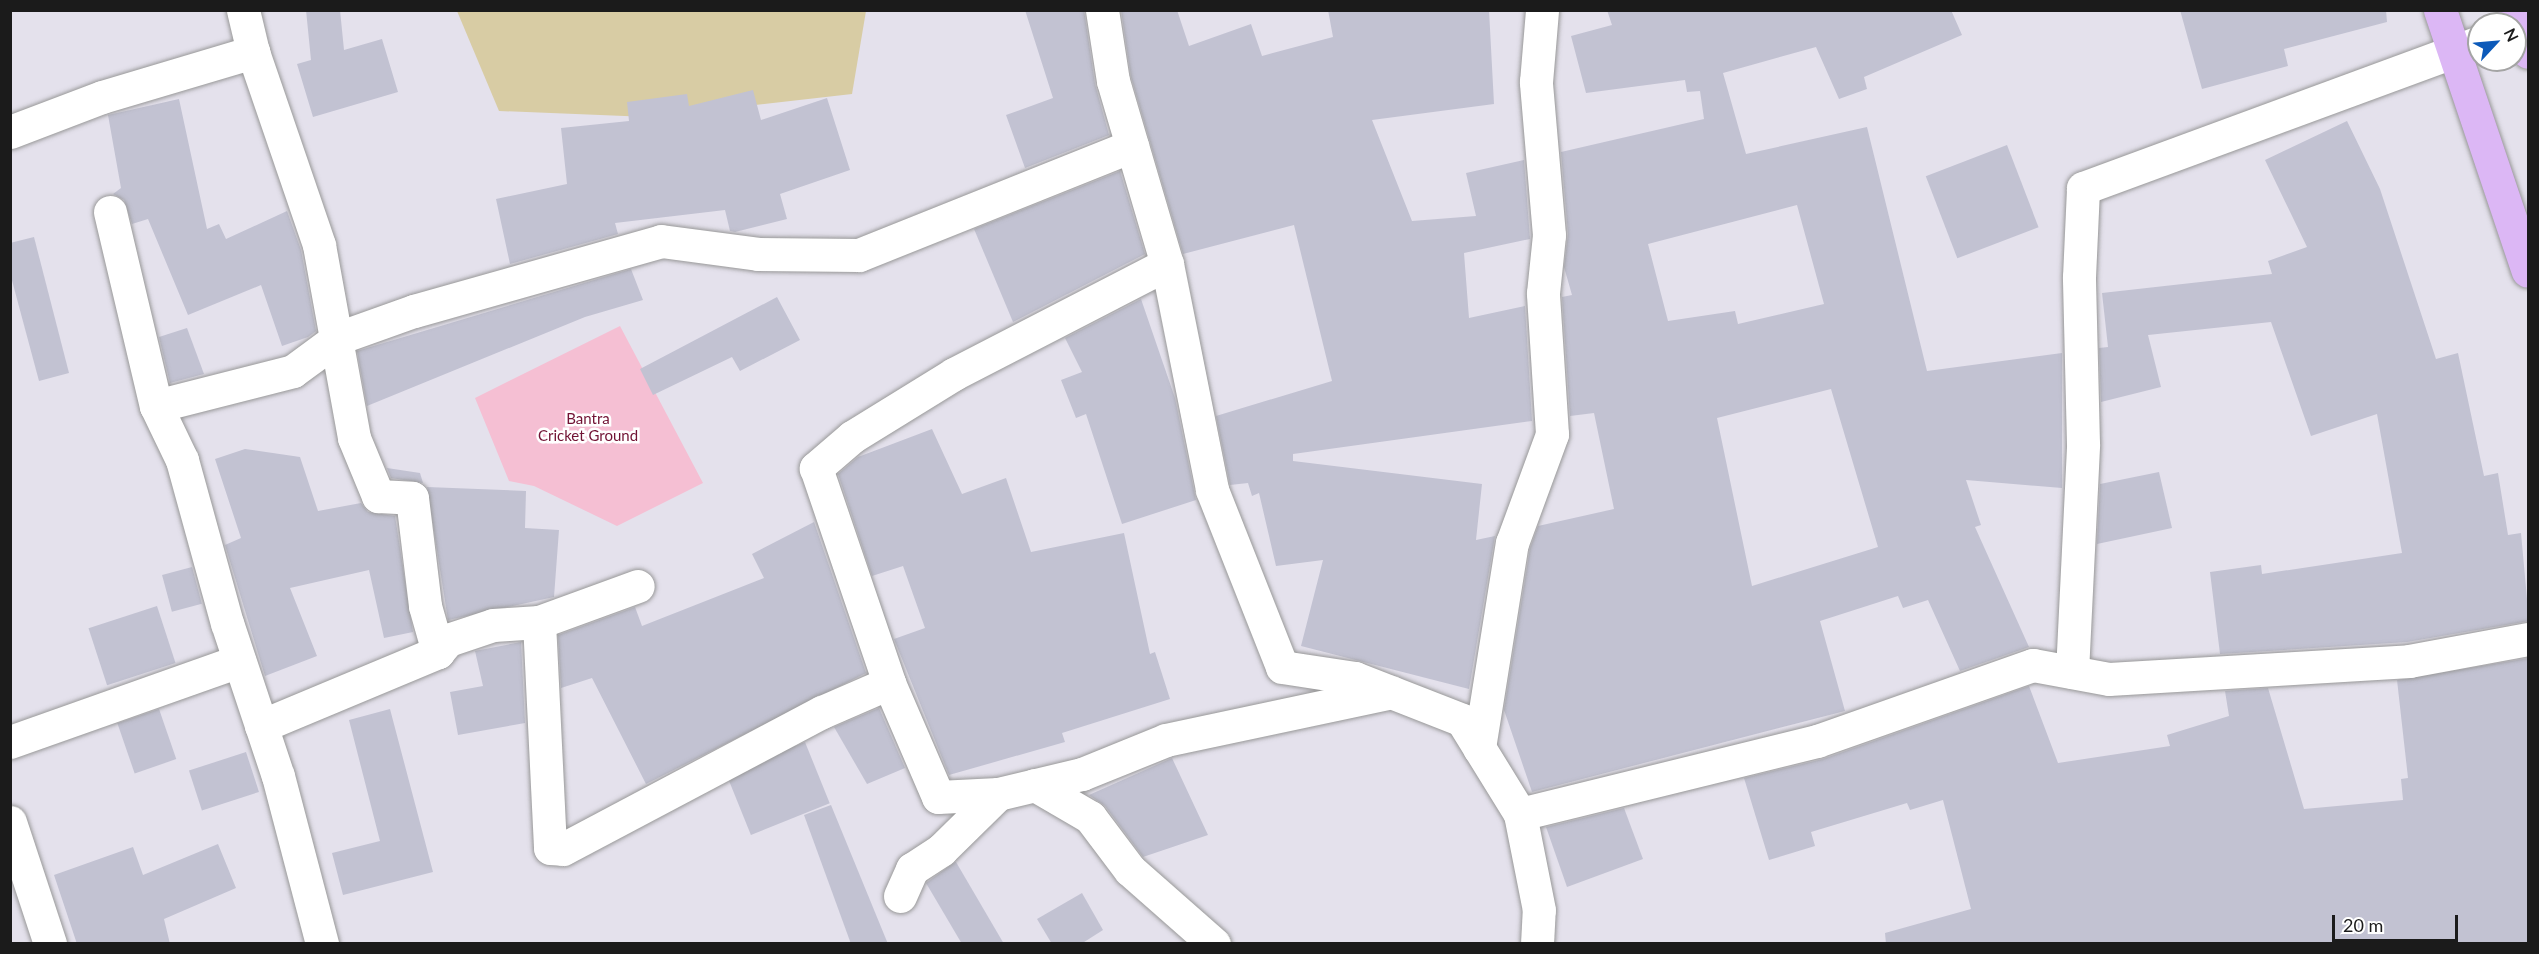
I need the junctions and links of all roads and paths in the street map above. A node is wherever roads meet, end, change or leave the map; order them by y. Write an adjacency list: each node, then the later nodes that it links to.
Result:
1 (243, 10): 6 (street)
2 (1102, 10): 8 (street)
3 (1542, 10): 24 (street)
4 (2440, 10): 5 (street)
5 (2466, 46): 11 (street); 19 (street)
6 (253, 52): 7 (street); 12 (street)
7 (10, 132)
8 (1132, 146): 10 (street); 12 (street)
9 (110, 212): 13 (street)
10 (1167, 264): 20 (street); 21 (street)
11 (2529, 271)
12 (338, 339): 13 (street); 17 (street)
13 (156, 406): 18 (street)
14 (638, 586): 15 (street)
15 (539, 622): 17 (street); 20 (street)
16 (2529, 639): 19 (street)
17 (438, 652): 22 (street)
18 (239, 661): 22 (street); 23 (street)
19 (2072, 672): 27 (street)
20 (889, 683): 26 (street)
21 (1391, 692): 24 (street); 25 (street)
22 (261, 726): 32 (street)
23 (10, 742)
24 (1479, 748): 27 (street)
25 (1035, 785): 26 (street); 33 (street)
26 (998, 794): 29 (street)
27 (1520, 814): 34 (street)
28 (10, 822): 30 (street)
29 (900, 896)
30 (22, 900): 31 (street)
31 (50, 944)
32 (322, 944)
33 (1214, 944)
34 (1538, 944)

